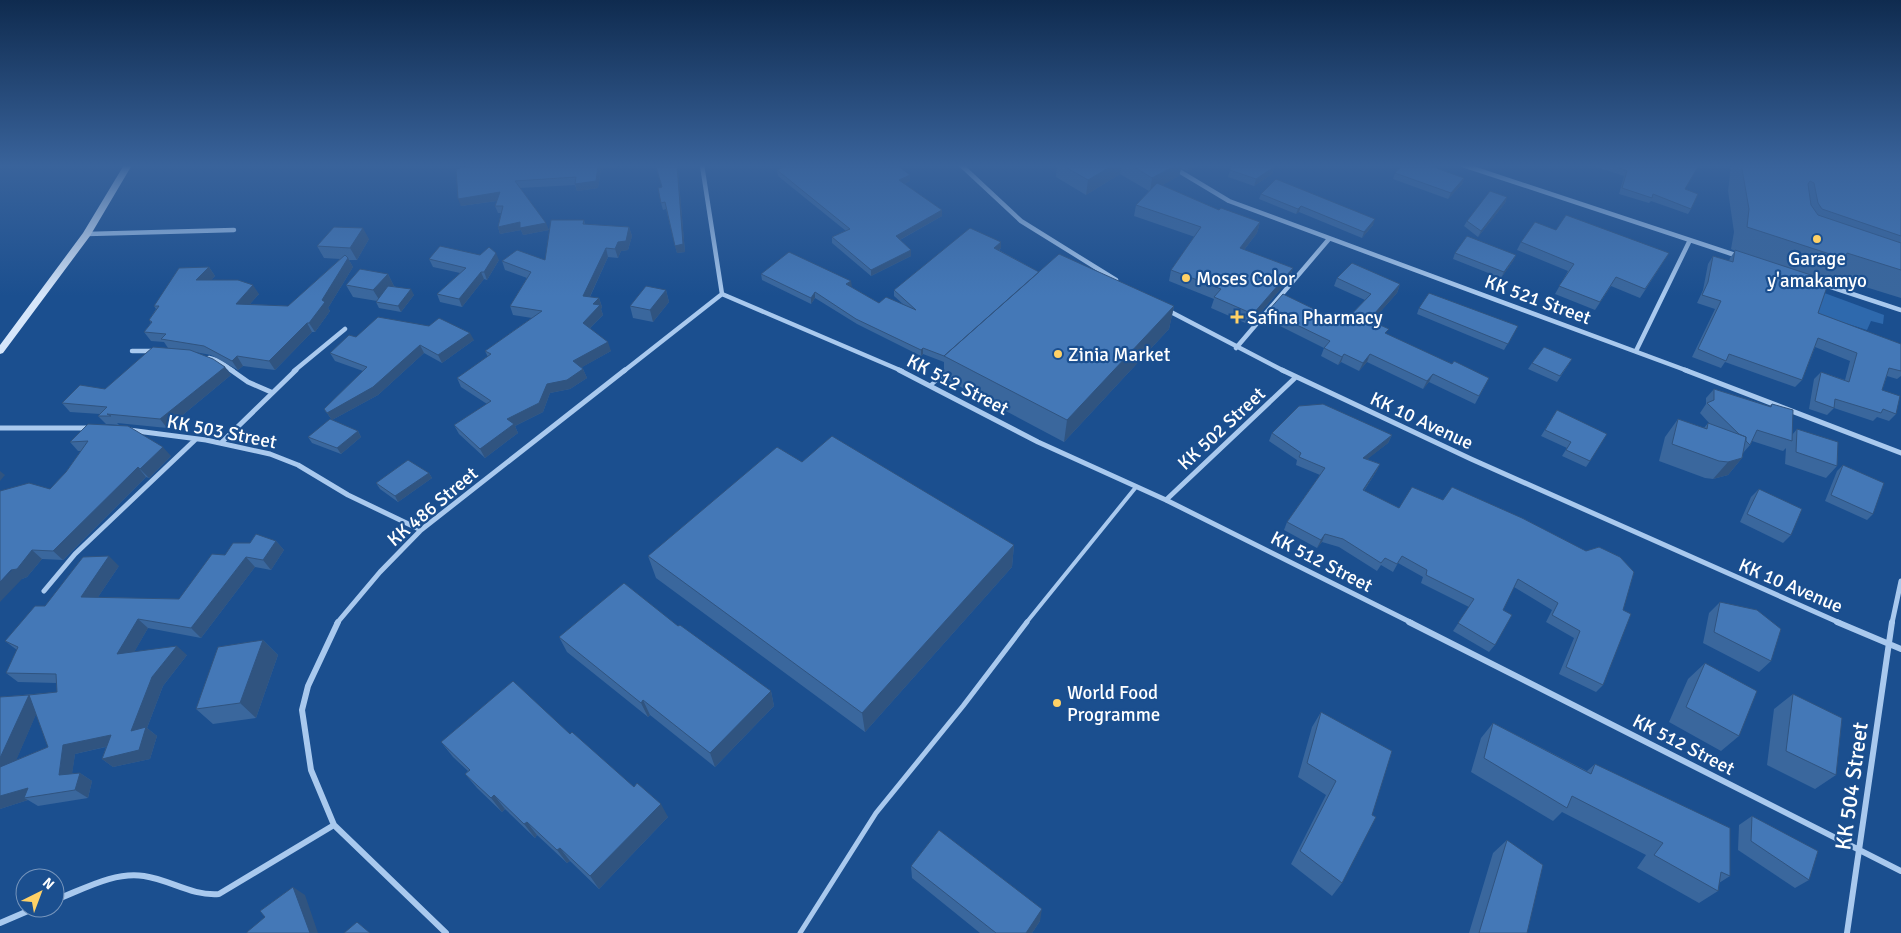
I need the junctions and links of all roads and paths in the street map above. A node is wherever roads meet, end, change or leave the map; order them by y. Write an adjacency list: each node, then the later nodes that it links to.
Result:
1 (102, 209): 7 (main road)
2 (709, 209): 15 (street)
3 (1008, 209): 11 (street)
4 (1249, 209): 8 (street, KK 521 Street)
5 (1595, 209): 9 (street)
6 (234, 230): 7 (street)
7 (87, 234): 20 (main road)
8 (1329, 239): 19 (street); 23 (street, KK 521 Street)
9 (1690, 240): 10 (street); 23 (street)
10 (1740, 256)
11 (1080, 258): 12 (lane); 14 (street)
12 (1072, 264)
13 (1816, 282): 17 (street)
14 (1124, 286)
15 (722, 294): 27 (street, KK 512 Street); 37 (street, KK 486 Street)
16 (1166, 309): 19 (street, KK 10 Avenue)
17 (1901, 310)
18 (345, 329): 28 (street)
19 (1236, 348): 26 (street, KK 10 Avenue)
20 (0, 351)
21 (132, 351): 22 (street)
22 (160, 351)
23 (1636, 351): 34 (street, KK 521 Street)
24 (204, 357): 28 (street)
25 (953, 366): 27 (lane)
26 (1296, 378): 36 (street, KK 502 Street); 40 (street, KK 10 Avenue)
27 (931, 385): 35 (street, KK 512 Street)
28 (271, 392): 33 (street)
29 (0, 428): 30 (street)
30 (92, 428)
31 (120, 429): 32 (street, KK 503 Street)
32 (196, 438): 33 (street, KK 503 Street); 39 (street)
33 (221, 443): 37 (street, KK 503 Street)
34 (1901, 453)
35 (1136, 487): 36 (street, KK 512 Street); 49 (lane)
36 (1166, 500): 43 (street, KK 512 Street)
37 (421, 530): 42 (street, KK 486 Street)
38 (1901, 581): 40 (street, KK 504 Street)
39 (44, 590)
40 (1888, 643): 41 (street, KK 10 Avenue); 43 (street, KK 504 Street)
41 (1901, 649)
42 (334, 825): 45 (street); 48 (street, KK 486 Street)
43 (1859, 850): 44 (street, KK 512 Street); 50 (street, KK 504 Street)
44 (1901, 871)
45 (65, 896)
46 (15, 917): 47 (street)
47 (0, 923)
48 (446, 933)
49 (800, 933)
50 (1847, 933)

